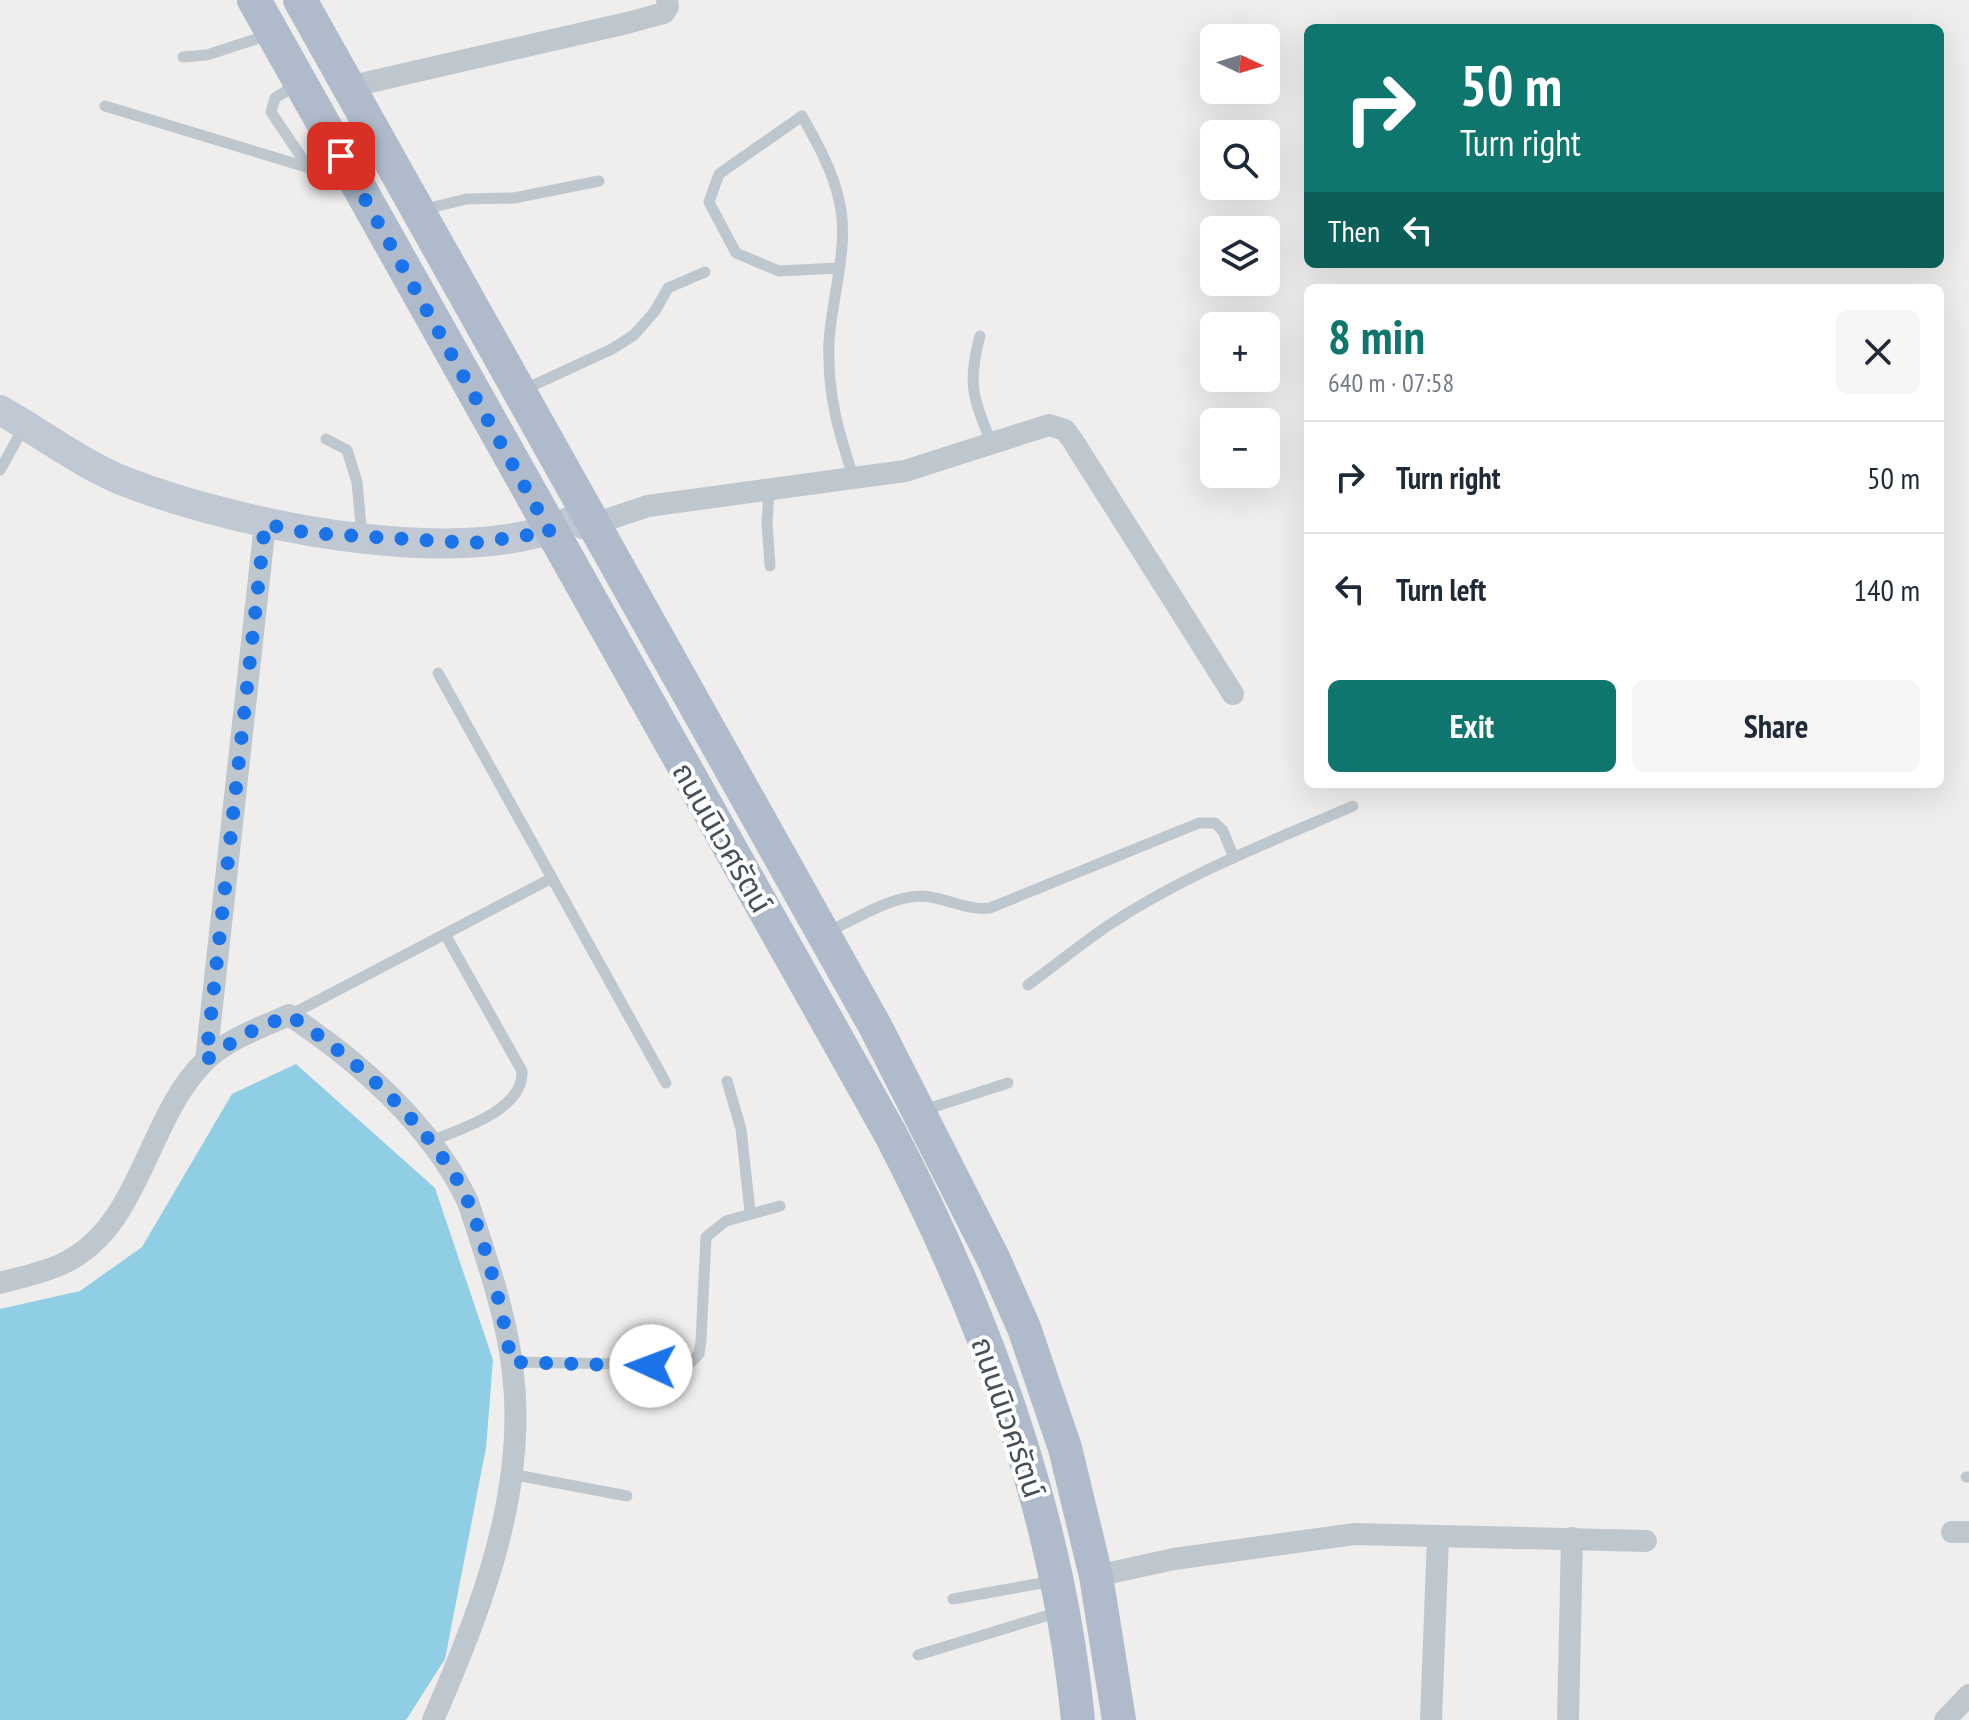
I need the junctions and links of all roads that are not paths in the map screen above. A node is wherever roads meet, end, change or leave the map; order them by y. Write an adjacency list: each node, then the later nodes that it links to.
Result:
1 (254, 0): 4 (main road, ถนนนิเวศรัตน์)
2 (300, 0): 7 (main road, ถนนนิเวศรัตน์)
3 (667, 0): 7 (street)
4 (273, 34): 5 (lane); 6 (main road, ถนนนิเวศรัตน์)
5 (183, 57)
6 (300, 83): 9 (lane); 10 (main road, ถนนนิเวศรัตน์)
7 (348, 87): 12 (main road, ถนนนิเวศรัตน์)
8 (105, 106): 9 (lane)
9 (310, 170): 10 (lane)
10 (354, 181): 25 (main road, ถนนนิเวศรัตน์)
11 (599, 181): 12 (lane)
12 (418, 211): 16 (main road, ถนนนิเวศรัตน์)
13 (838, 268): 13 (lane); 21 (lane)
14 (705, 272): 16 (lane)
15 (980, 336): 19 (lane)
16 (518, 392): 23 (main road, ถนนนิเวศรัตน์)
17 (13, 417): 20 (lane); 24 (street)
18 (326, 439): 26 (lane)
19 (991, 442): 21 (street); 29 (street)
20 (0, 470)
21 (854, 480): 22 (street)
22 (769, 491): 23 (street); 27 (lane)
23 (589, 518): 25 (street); 33 (main road, ถนนนิเวศรัตน์)
24 (265, 524): 26 (street); 37 (street)
25 (553, 537): 26 (street); 53 (main road, ถนนนิเวศรัตน์)
26 (362, 538)
27 (770, 566)
28 (438, 673): 32 (lane)
29 (1233, 694)
30 (1353, 806): 31 (lane)
31 (1234, 858): 33 (lane); 35 (lane)
32 (552, 878): 34 (lane); 39 (lane)
33 (824, 934): 41 (main road, ถนนนิเวศรัตน์)
34 (446, 936): 36 (lane); 42 (lane)
35 (1028, 985)
36 (289, 1015): 37 (street); 42 (street)
37 (206, 1060): 45 (street)
38 (727, 1081): 44 (lane)
39 (666, 1083)
40 (1008, 1083): 41 (lane)
41 (919, 1112): 52 (main road, ถนนนิเวศรัตน์)
42 (428, 1143): 46 (street)
43 (780, 1206): 44 (lane)
44 (750, 1212): 46 (lane)
45 (0, 1283)
46 (511, 1362): 47 (street)
47 (510, 1474): 48 (lane); 57 (street)
48 (627, 1496)
49 (1438, 1537): 50 (street); 52 (street); 60 (street)
50 (1572, 1538): 51 (street); 61 (street)
51 (1646, 1541)
52 (1096, 1576): 59 (main road, ถนนนิเวศรัตน์)
53 (1061, 1596): 54 (lane); 55 (lane); 58 (main road, ถนนนิเวศรัตน์)
54 (953, 1599)
55 (918, 1655)
56 (1969, 1695): 62 (street)
57 (433, 1720)
58 (1078, 1720)
59 (1119, 1720)
60 (1431, 1720)
61 (1568, 1720)
62 (1945, 1720)

